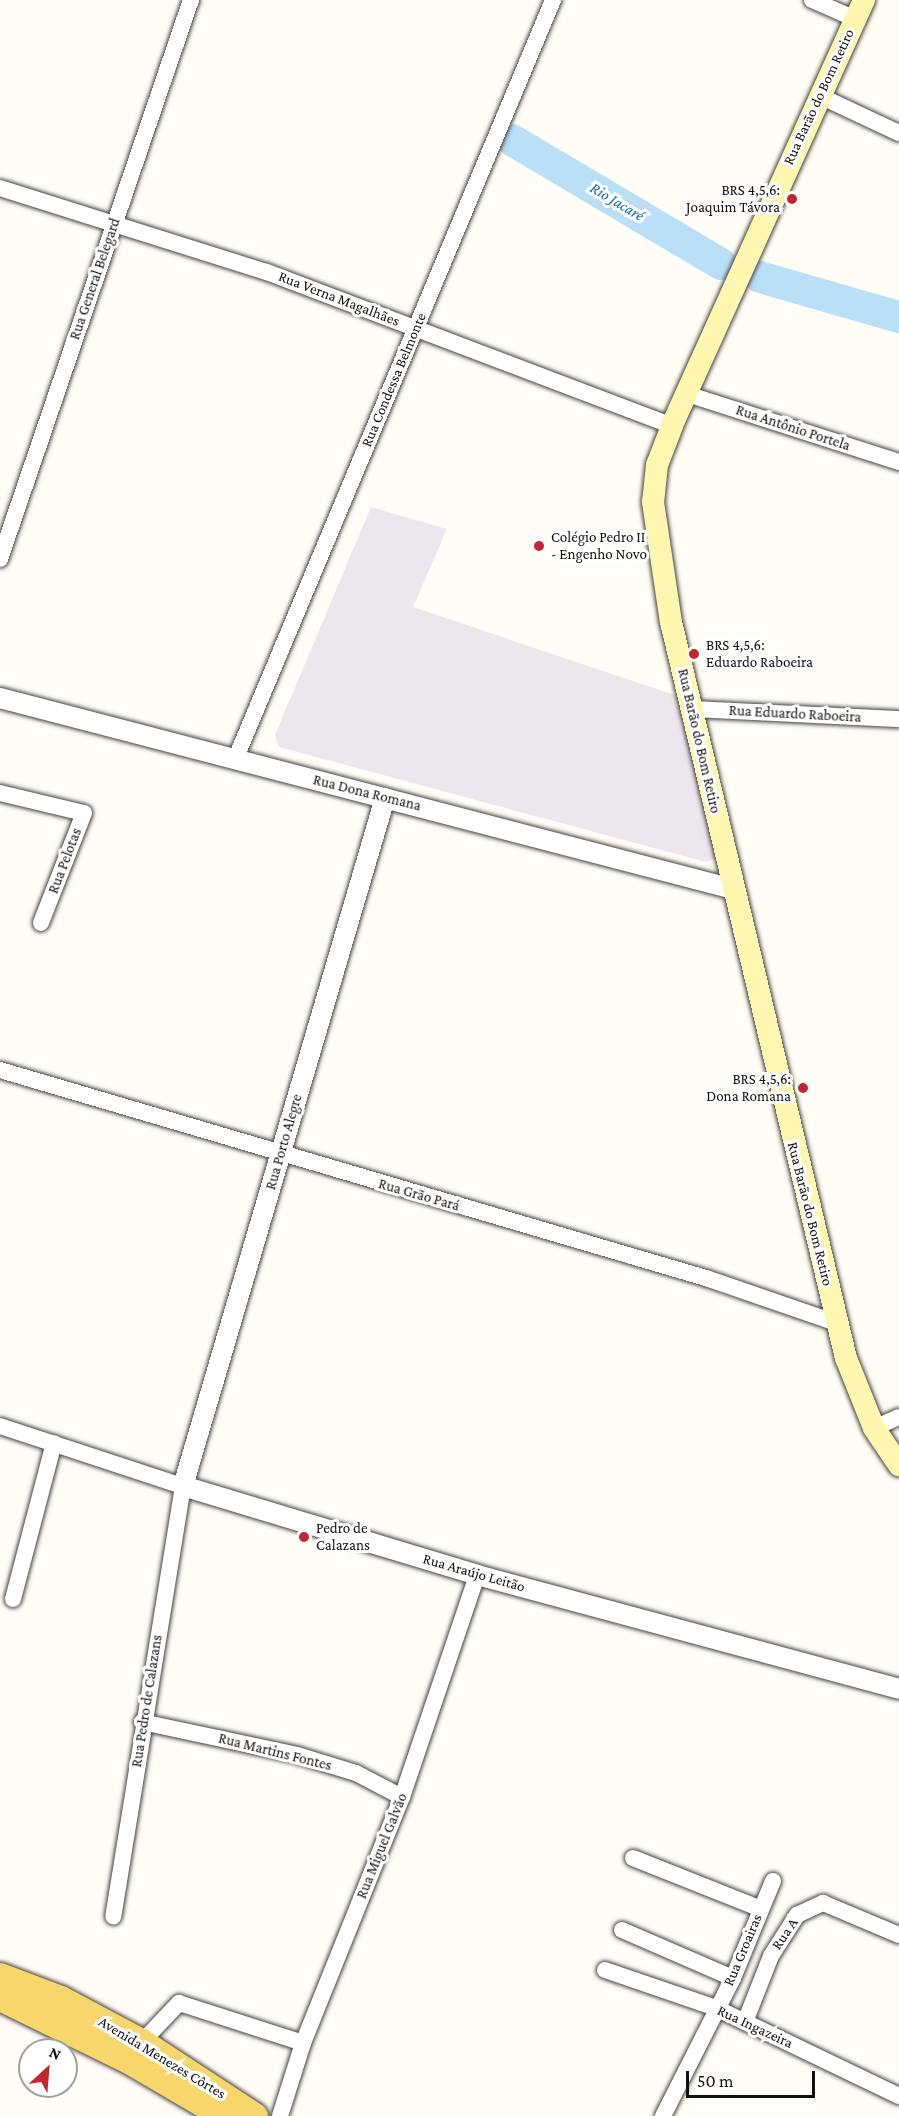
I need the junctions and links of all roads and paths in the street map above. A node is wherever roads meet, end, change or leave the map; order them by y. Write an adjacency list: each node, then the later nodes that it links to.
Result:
1 (191, 0): 8 (street, Rua General Belegard)
2 (554, 0): 9 (street, Rua Condessa Belmonte)
3 (812, 0): 4 (street)
4 (860, 9): 5 (main road, Rua Barão do Bom Retiro)
5 (820, 96): 6 (street); 10 (main road, Rua Barão do Bom Retiro)
6 (899, 133)
7 (0, 188): 8 (street, Rua Verna Magalhães)
8 (115, 220): 9 (street, Rua Verna Magalhães); 13 (street, Rua General Belegard)
9 (415, 329): 11 (street, Rua Verna Magalhães); 17 (street, Rua Condessa Belmonte)
10 (687, 394): 11 (main road, Rua Barão do Bom Retiro); 12 (street, Rua Antônio Portela)
11 (672, 426): 15 (main road, Rua Barão do Bom Retiro)
12 (899, 462)
13 (0, 558)
14 (0, 698): 17 (street, Rua Dona Romana)
15 (691, 709): 16 (street, Rua Eduardo Raboeira); 20 (main road, Rua Barão do Bom Retiro)
16 (899, 719)
17 (235, 760): 19 (street, Rua Dona Romana)
18 (0, 793): 21 (street, Rua Pelotas)
19 (385, 798): 20 (street, Rua Dona Romana); 23 (street, Rua Porto Alegre)
20 (733, 889): 24 (main road, Rua Barão do Bom Retiro)
21 (41, 923)
22 (0, 1070): 23 (street, Rua Grão Pará)
23 (280, 1155): 24 (street, Rua Grão Pará); 30 (street, Rua Porto Alegre)
24 (837, 1323): 27 (main road, Rua Barão do Bom Retiro)
25 (899, 1417): 27 (street)
26 (0, 1426): 28 (street, Rua Araújo Leitão)
27 (874, 1428): 29 (main road, Rua Barão do Bom Retiro)
28 (54, 1443): 30 (street, Rua Araújo Leitão); 32 (street)
29 (899, 1465)
30 (183, 1486): 31 (street, Rua Araújo Leitão); 34 (street, Rua Pedro de Calazans)
31 (477, 1575): 33 (street, Rua Araújo Leitão); 35 (street, Rua Miguel Galvão)
32 (13, 1599)
33 (899, 1689)
34 (142, 1722): 35 (street, Rua Martins Fontes); 39 (street, Rua Pedro de Calazans)
35 (402, 1797): 49 (street, Rua Miguel Galvão)
36 (633, 1858): 38 (street)
37 (773, 1881): 38 (street, Rua Groairas)
38 (761, 1909): 44 (street, Rua Groairas)
39 (113, 1916)
40 (622, 1930): 44 (street)
41 (899, 1935): 47 (street, Rua A)
42 (605, 1970): 46 (street, Rua Ingazeira)
43 (0, 1976): 48 (main road, Avenida Menezes Côrtes)
44 (733, 1978): 46 (street, Rua Groairas)
45 (0, 1998): 51 (main road, Avenida Menezes Côrtes)
46 (716, 2008): 47 (street, Rua Ingazeira); 54 (street, Rua Groairas)
47 (745, 2022): 50 (street, Rua Ingazeira)
48 (142, 2042): 49 (street); 52 (main road, Avenida Menezes Côrtes)
49 (303, 2043): 53 (street, Rua Miguel Galvão)
50 (899, 2096)
51 (223, 2116)
52 (255, 2116)
53 (280, 2116)
54 (663, 2116)

